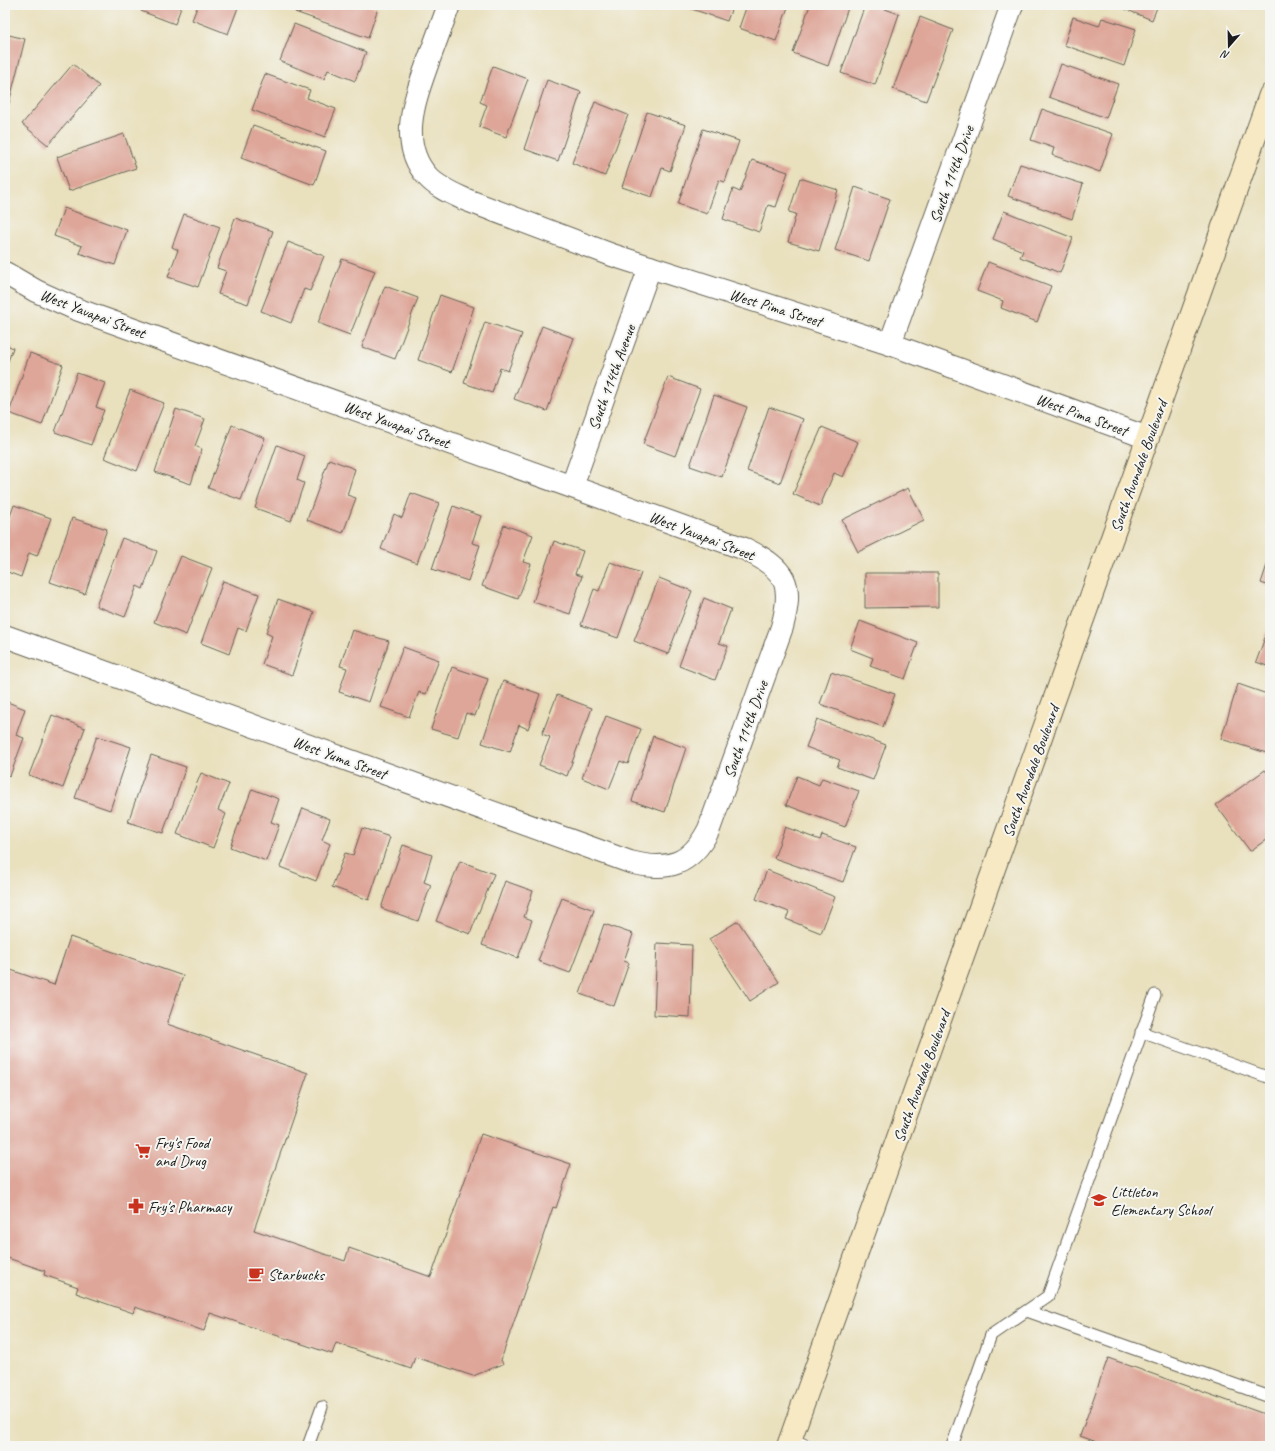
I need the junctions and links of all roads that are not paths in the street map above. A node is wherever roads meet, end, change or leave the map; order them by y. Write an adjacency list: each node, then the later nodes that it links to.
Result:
1 (449, 5): 5 (street, West Pima Street)
2 (1012, 5): 7 (street, South 114th Drive)
3 (1270, 95): 4 (main road, South Avondale Boulevard)
4 (1266, 128): 8 (main road, South Avondale Boulevard)
5 (650, 267): 7 (street, West Pima Street); 9 (street, South 114th Avenue)
6 (5, 273): 9 (street, West Yavapai Street)
7 (890, 344): 8 (street, West Pima Street)
8 (1148, 438): 19 (main road, South Avondale Boulevard)
9 (572, 486): 10 (street, West Yavapai Street)
10 (785, 580): 12 (street, South 114th Drive)
11 (5, 636): 12 (street, West Yuma Street)
12 (676, 864)
13 (1155, 995): 14 (lane)
14 (1141, 1032): 15 (lane); 16 (lane)
15 (1270, 1078)
16 (1026, 1311): 17 (lane); 21 (lane)
17 (1270, 1398)
18 (322, 1407): 20 (lane)
19 (795, 1444)
20 (308, 1446)
21 (952, 1446)

